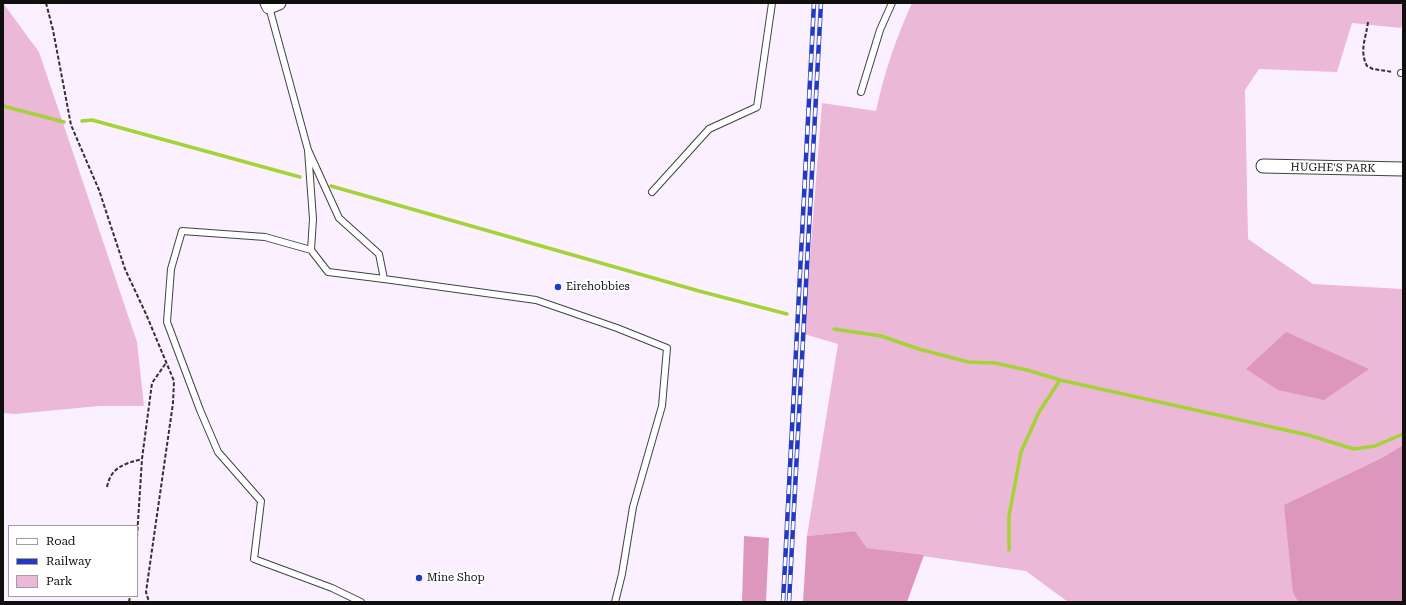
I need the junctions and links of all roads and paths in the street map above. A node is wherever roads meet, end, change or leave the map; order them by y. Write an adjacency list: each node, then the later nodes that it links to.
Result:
1 (46, 3): 14 (path)
2 (772, 3): 11 (lane)
3 (892, 3): 7 (lane)
4 (272, 4): 8 (lane)
5 (1368, 22): 6 (path)
6 (1402, 73)
7 (862, 92)
8 (308, 150): 12 (lane); 13 (lane)
9 (1263, 166): 10 (street, HUGHE'S PARK)
10 (1403, 169)
11 (652, 192)
12 (312, 250): 13 (lane); 19 (lane)
13 (384, 279): 20 (lane)
14 (166, 363): 15 (path); 18 (path)
15 (142, 460): 16 (path); 17 (path)
16 (107, 487)
17 (138, 525)
18 (149, 602)
19 (361, 602)
20 (615, 602)

